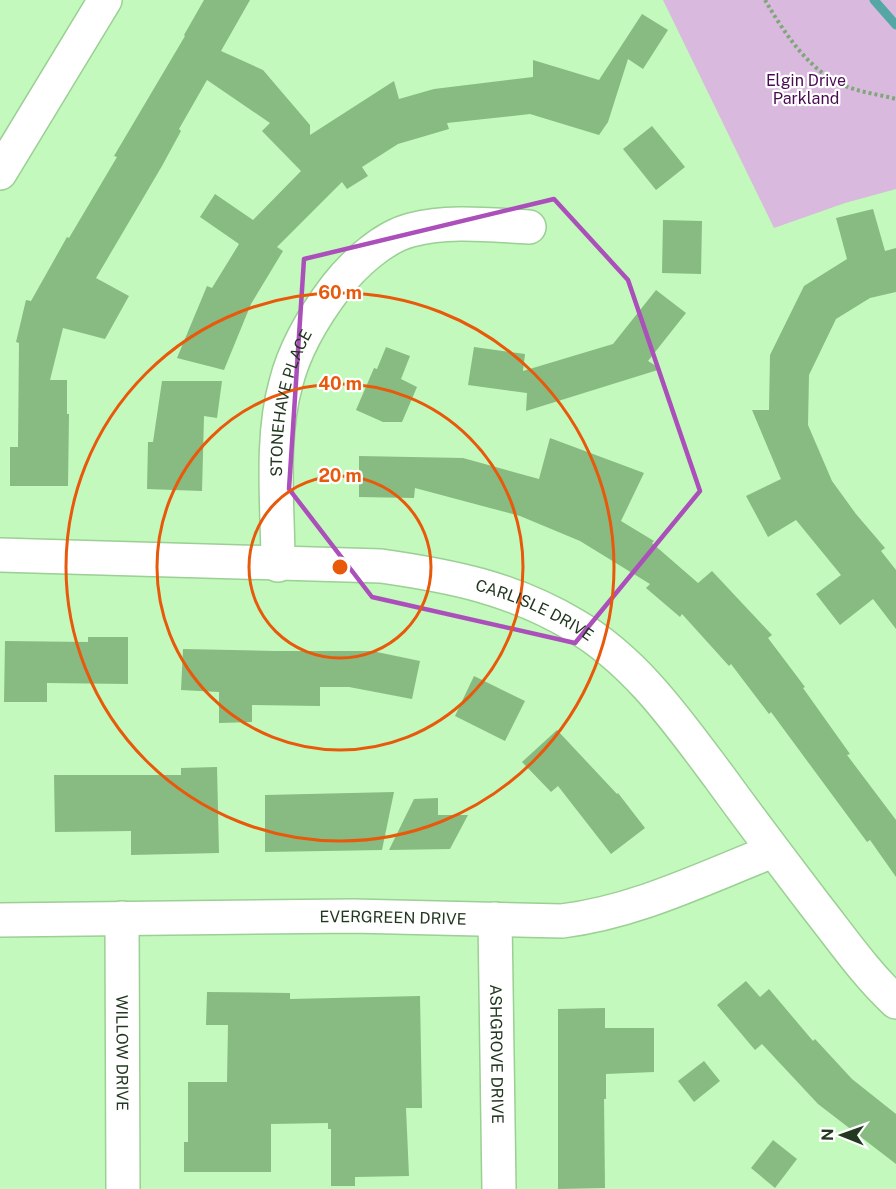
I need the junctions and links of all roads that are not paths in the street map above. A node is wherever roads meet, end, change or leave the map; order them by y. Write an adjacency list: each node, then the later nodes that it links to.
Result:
1 (105, 0): 2 (street)
2 (0, 173)
3 (528, 227): 5 (street, STONEHAVE PLACE)
4 (0, 555): 5 (street, CARLISLE DRIVE)
5 (278, 565): 6 (street, CARLISLE DRIVE)
6 (773, 851): 8 (street, EVERGREEN DRIVE); 10 (street, CARLISLE DRIVE)
7 (122, 918): 8 (street, EVERGREEN DRIVE); 9 (street, EVERGREEN DRIVE); 11 (street, WILLOW DRIVE)
8 (495, 919): 12 (street, ASHGROVE DRIVE)
9 (0, 920)
10 (896, 1002)
11 (123, 1189)
12 (499, 1189)

